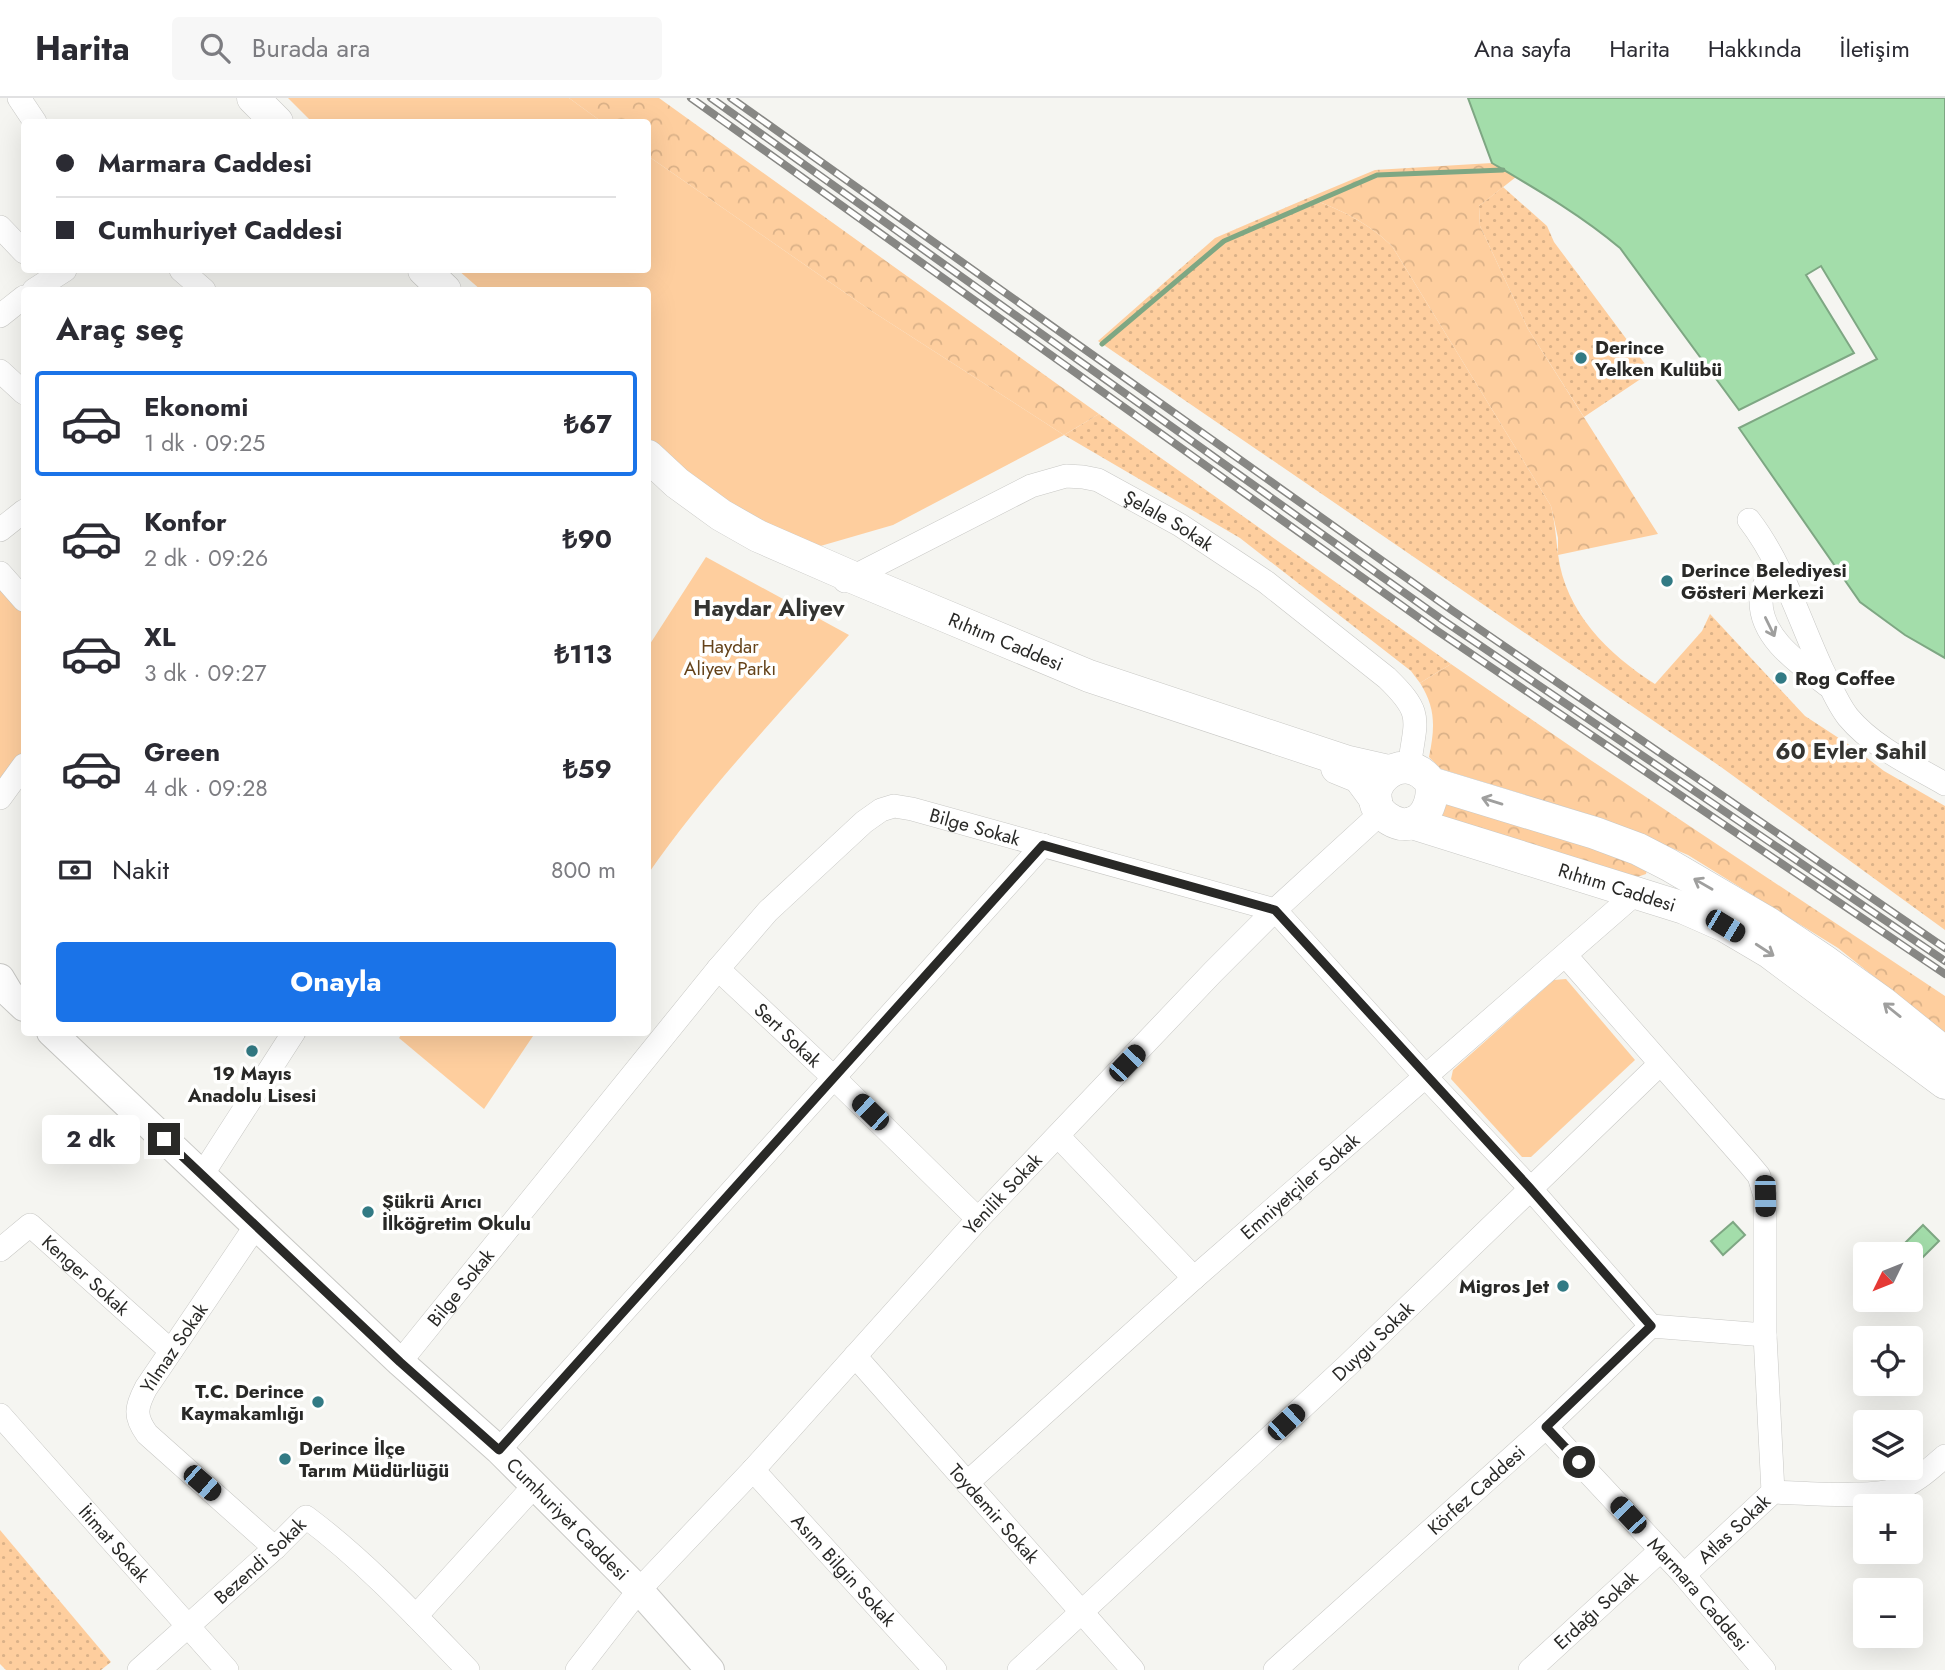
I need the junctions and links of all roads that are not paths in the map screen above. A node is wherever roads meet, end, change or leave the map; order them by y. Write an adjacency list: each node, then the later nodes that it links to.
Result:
1 (19, 98): 4 (street)
2 (253, 98): 5 (main road)
3 (275, 98): 6 (main road)
4 (33, 119)
5 (274, 119)
6 (296, 119)
7 (0, 227): 8 (street)
8 (21, 249)
9 (184, 273): 12 (street)
10 (427, 273): 13 (main road)
11 (446, 273): 14 (main road)
12 (201, 287)
13 (442, 287)
14 (460, 287)
15 (21, 299): 16 (street)
16 (0, 316)
17 (0, 371): 18 (street)
18 (21, 390)
19 (651, 459): 26 (main road, Rıhtım Caddesi)
20 (651, 477): 26 (main road, Rıhtım Caddesi)
21 (21, 513): 23 (street)
22 (1749, 520): 24 (street)
23 (0, 530)
24 (1776, 565): 28 (street); 28 (street, one-way to 28)
25 (0, 573): 27 (street)
26 (844, 581): 31 (main road, Rıhtım Caddesi); 31 (street, Şelale Sokak); 34 (main road, Rıhtım Caddesi)
27 (21, 597)
28 (1832, 690): 30 (street); 32 (street)
29 (21, 769): 33 (street)
30 (1945, 769)
31 (1410, 774): 34 (main road); 35 (main road); 37 (main road, Rıhtım Caddesi, one-way to 31)
32 (1945, 784)
33 (0, 798)
34 (1378, 807): 35 (main road, Rıhtım Caddesi); 39 (street, Yenilik Sokak)
35 (1412, 823): 38 (main road, Rıhtım Caddesi)
36 (1043, 845): 39 (street, Bilge Sokak); 41 (street, Bilge Sokak); 47 (street)
37 (1656, 858): 38 (street); 44 (main road, Rıhtım Caddesi, one-way to 37)
38 (1636, 893): 40 (street, Emniyetçiler Sokak); 48 (main road, Rıhtım Caddesi, one-way to 48)
39 (1275, 910): 46 (street); 49 (street, Yenilik Sokak)
40 (1566, 956): 45 (street); 46 (street, Emniyetçiler Sokak)
41 (718, 969): 47 (street, Sert Sokak); 60 (street, Bilge Sokak)
42 (55, 1036): 50 (street, Cumhuriyet Caddesi)
43 (291, 1036): 50 (street)
44 (1945, 1053)
45 (1660, 1064): 51 (street, Duygu Sokak); 57 (street)
46 (1425, 1076): 51 (street); 55 (street, Emniyetçiler Sokak)
47 (833, 1077): 52 (street, Sert Sokak); 63 (street)
48 (1945, 1083)
49 (1058, 1136): 52 (street, Yenilik Sokak); 55 (street)
50 (202, 1175): 53 (street, Cumhuriyet Caddesi)
51 (1529, 1187): 56 (street); 73 (street, Duygu Sokak)
52 (978, 1219): 59 (street, Yenilik Sokak)
53 (256, 1227): 58 (street, Yılmaz Sokak); 60 (street, Cumhuriyet Caddesi)
54 (0, 1250): 58 (street, Kenger Sokak)
55 (1194, 1278): 66 (street, Emniyetçiler Sokak)
56 (1651, 1326): 57 (street); 62 (street, Körfez Caddesi)
57 (1765, 1335): 68 (street)
58 (171, 1351): 69 (street, Yılmaz Sokak)
59 (855, 1356): 65 (street, Yenilik Sokak); 66 (street, Toydemir Sokak)
60 (400, 1362): 63 (street, Cumhuriyet Caddesi)
61 (0, 1415): 75 (street, İtimat Sokak)
62 (1546, 1427): 70 (street, Marmara Caddesi); 84 (street, Körfez Caddesi)
63 (499, 1450): 67 (street, Cumhuriyet Caddesi)
64 (1945, 1456): 68 (street, Atlas Sokak)
65 (753, 1470): 72 (street, Yenilik Sokak); 81 (street, Asım Bilgin Sokak)
66 (967, 1483): 73 (street, Toydemir Sokak)
67 (535, 1485): 72 (street, Cumhuriyet Caddesi); 74 (street)
68 (1773, 1492): 71 (street, Atlas Sokak)
69 (275, 1548): 74 (street, Bezendi Sokak); 75 (street, Bezendi Sokak)
70 (1661, 1550): 71 (street, Marmara Caddesi); 85 (street, Erdağı Sokak)
71 (1684, 1575): 86 (street, Marmara Caddesi)
72 (639, 1590): 79 (street, Yenilik Sokak); 80 (street, Cumhuriyet Caddesi)
73 (1082, 1612): 82 (street, Duygu Sokak); 83 (street, Toydemir Sokak)
74 (416, 1616): 78 (street, Bezendi Sokak)
75 (188, 1627): 76 (street, Bezendi Sokak); 77 (street, İtimat Sokak)
76 (139, 1670)
77 (227, 1670)
78 (468, 1670)
79 (577, 1670)
80 (710, 1670)
81 (935, 1670)
82 (1019, 1670)
83 (1133, 1670)
84 (1275, 1670)
85 (1530, 1670)
86 (1765, 1670)

